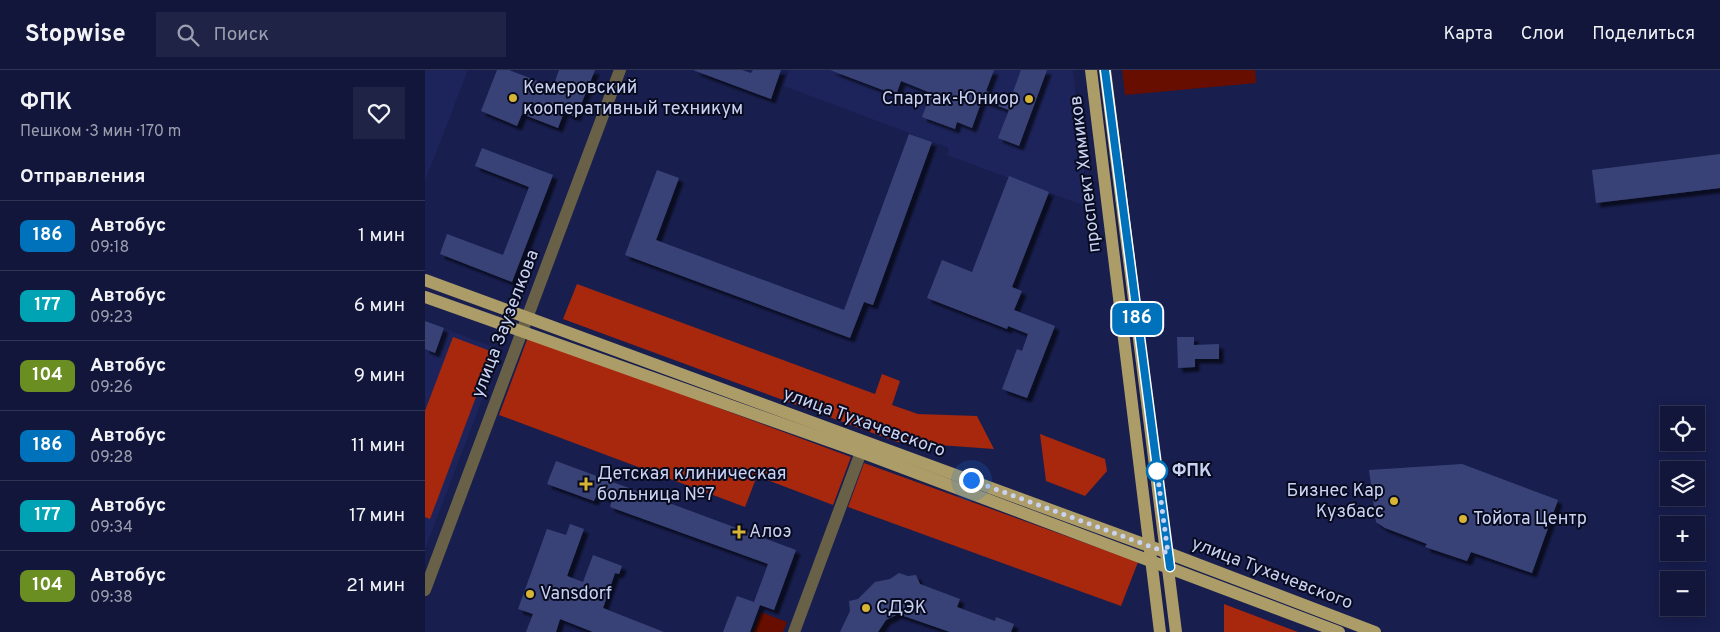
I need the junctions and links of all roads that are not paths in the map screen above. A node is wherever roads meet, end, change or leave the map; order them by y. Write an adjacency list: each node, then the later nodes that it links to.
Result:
1 (620, 70): 6 (street, улица Заузелкова)
2 (1091, 70): 9 (main road, проспект Химиков)
3 (1105, 70): 10 (main road, проспект Химиков)
4 (425, 280): 6 (main road, улица Тухачевского)
5 (425, 297): 7 (main road, улица Тухачевского)
6 (527, 318): 7 (street, улица Заузелкова); 9 (main road, улица Тухачевского)
7 (522, 331): 8 (main road, улица Тухачевского); 13 (street, улица Заузелкова)
8 (861, 452): 11 (main road, улица Тухачевского); 14 (street)
9 (1150, 546): 10 (main road, улица Тухачевского); 11 (main road, проспект Химиков)
10 (1168, 553): 12 (main road, проспект Химиков); 18 (main road, улица Тухачевского)
11 (1152, 561): 12 (main road, улица Тухачевского); 15 (main road, проспект Химиков)
12 (1170, 567): 16 (main road, проспект Химиков); 17 (main road, улица Тухачевского)
13 (425, 590)
14 (795, 632)
15 (1160, 632)
16 (1176, 632)
17 (1339, 632)
18 (1375, 632)

